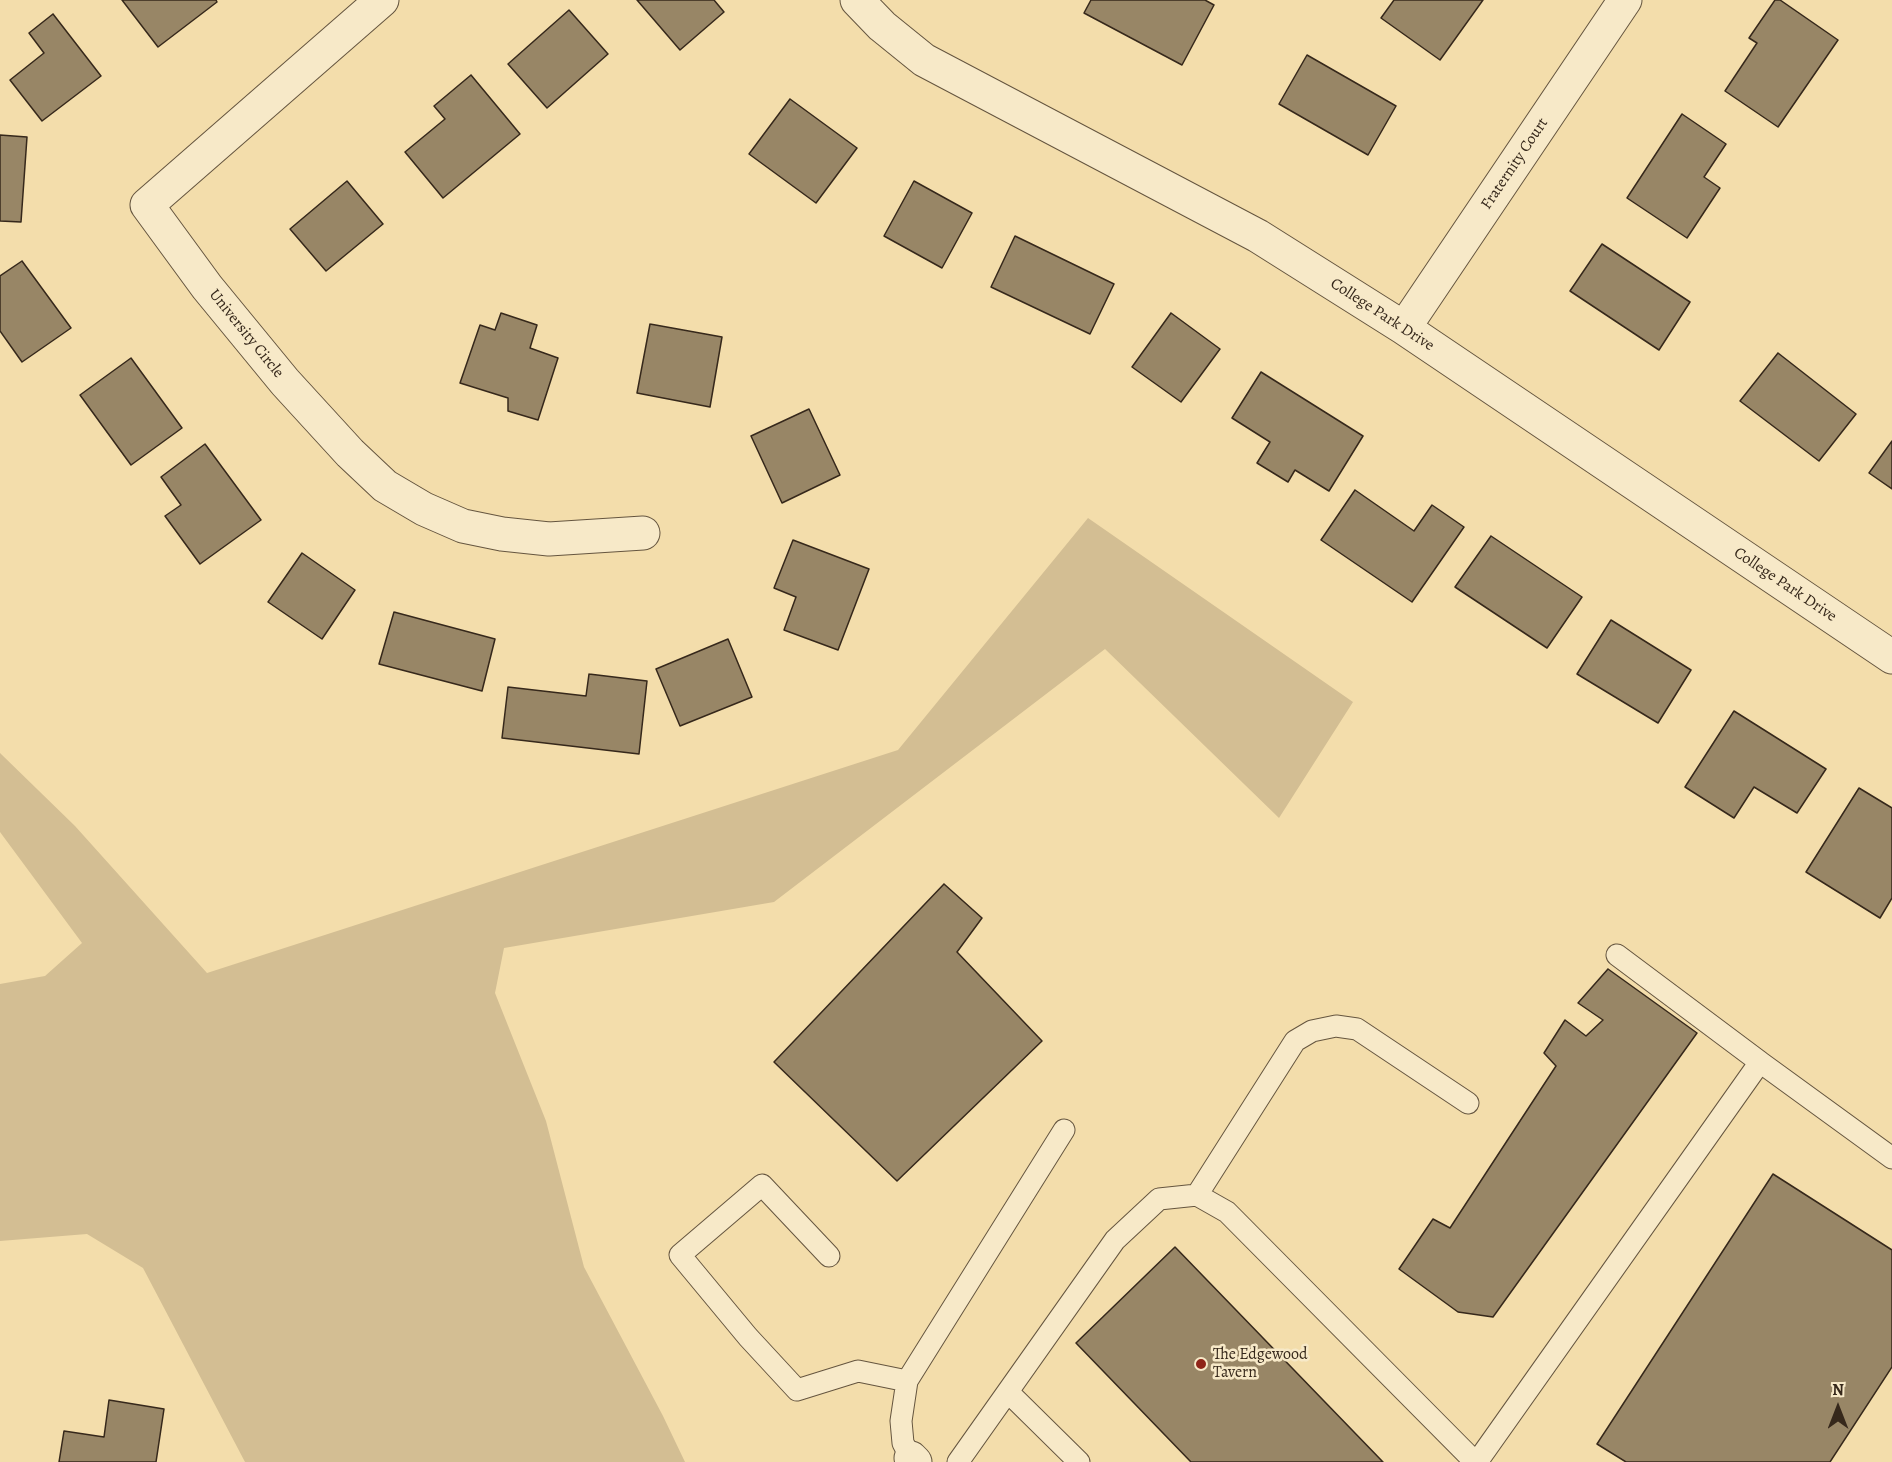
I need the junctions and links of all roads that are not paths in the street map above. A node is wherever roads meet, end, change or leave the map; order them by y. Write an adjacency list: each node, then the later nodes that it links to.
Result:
1 (382, 0): 5 (street, University Circle)
2 (857, 0): 4 (street, College Park Drive)
3 (1626, 0): 4 (street, Fraternity Court)
4 (1404, 328): 6 (street, College Park Drive)
5 (643, 532)
6 (1892, 657)
7 (1617, 955): 8 (lane)
8 (1760, 1062): 11 (lane); 19 (lane)
9 (1468, 1103): 12 (lane)
10 (1064, 1130): 14 (lane)
11 (1892, 1158)
12 (1197, 1194): 15 (lane); 19 (lane)
13 (829, 1256): 14 (lane)
14 (907, 1381): 16 (lane)
15 (1008, 1392): 17 (lane); 18 (lane)
16 (913, 1460)
17 (958, 1462)
18 (1079, 1462)
19 (1476, 1462)

